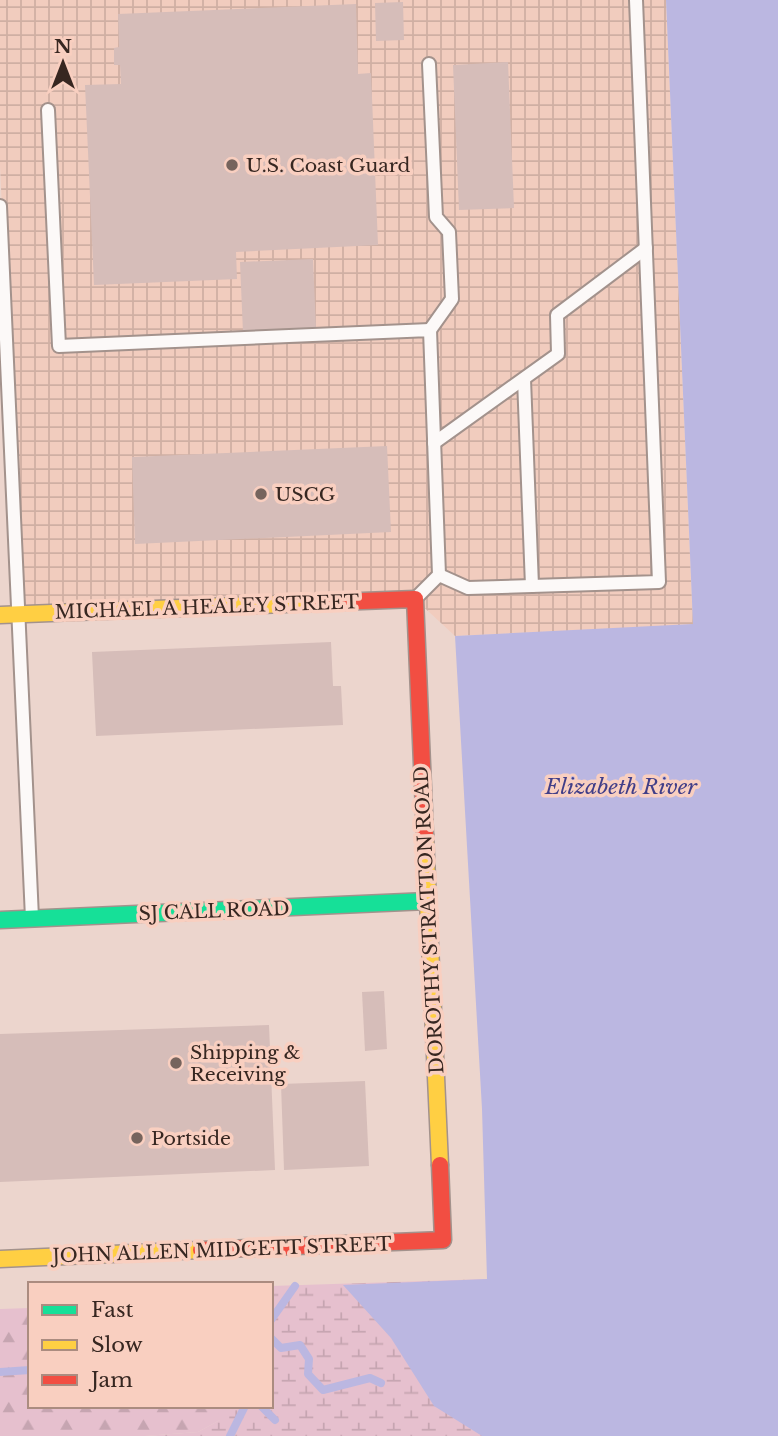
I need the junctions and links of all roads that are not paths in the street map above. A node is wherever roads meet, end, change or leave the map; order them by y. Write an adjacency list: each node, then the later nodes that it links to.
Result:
1 (636, 0): 5 (lane)
2 (429, 64): 6 (lane)
3 (48, 110): 6 (lane)
4 (0, 206): 12 (lane)
5 (646, 248): 7 (lane); 10 (lane)
6 (430, 330): 8 (lane)
7 (524, 379): 8 (lane); 10 (lane)
8 (435, 443): 9 (lane)
9 (439, 575): 10 (lane); 11 (lane)
10 (532, 586)
11 (415, 599): 12 (street, MICHAEL A HEALEY STREET); 14 (street, DOROTHY STRATTON ROAD)
12 (20, 614): 13 (street, MICHAEL A HEALEY STREET); 15 (lane)
13 (0, 615)
14 (428, 901): 15 (street, SJ CALL ROAD); 17 (street, DOROTHY STRATTON ROAD)
15 (32, 918): 16 (street, SJ CALL ROAD)
16 (0, 920)
17 (443, 1240): 18 (street, JOHN ALLEN MIDGETT STREET)
18 (0, 1259)

